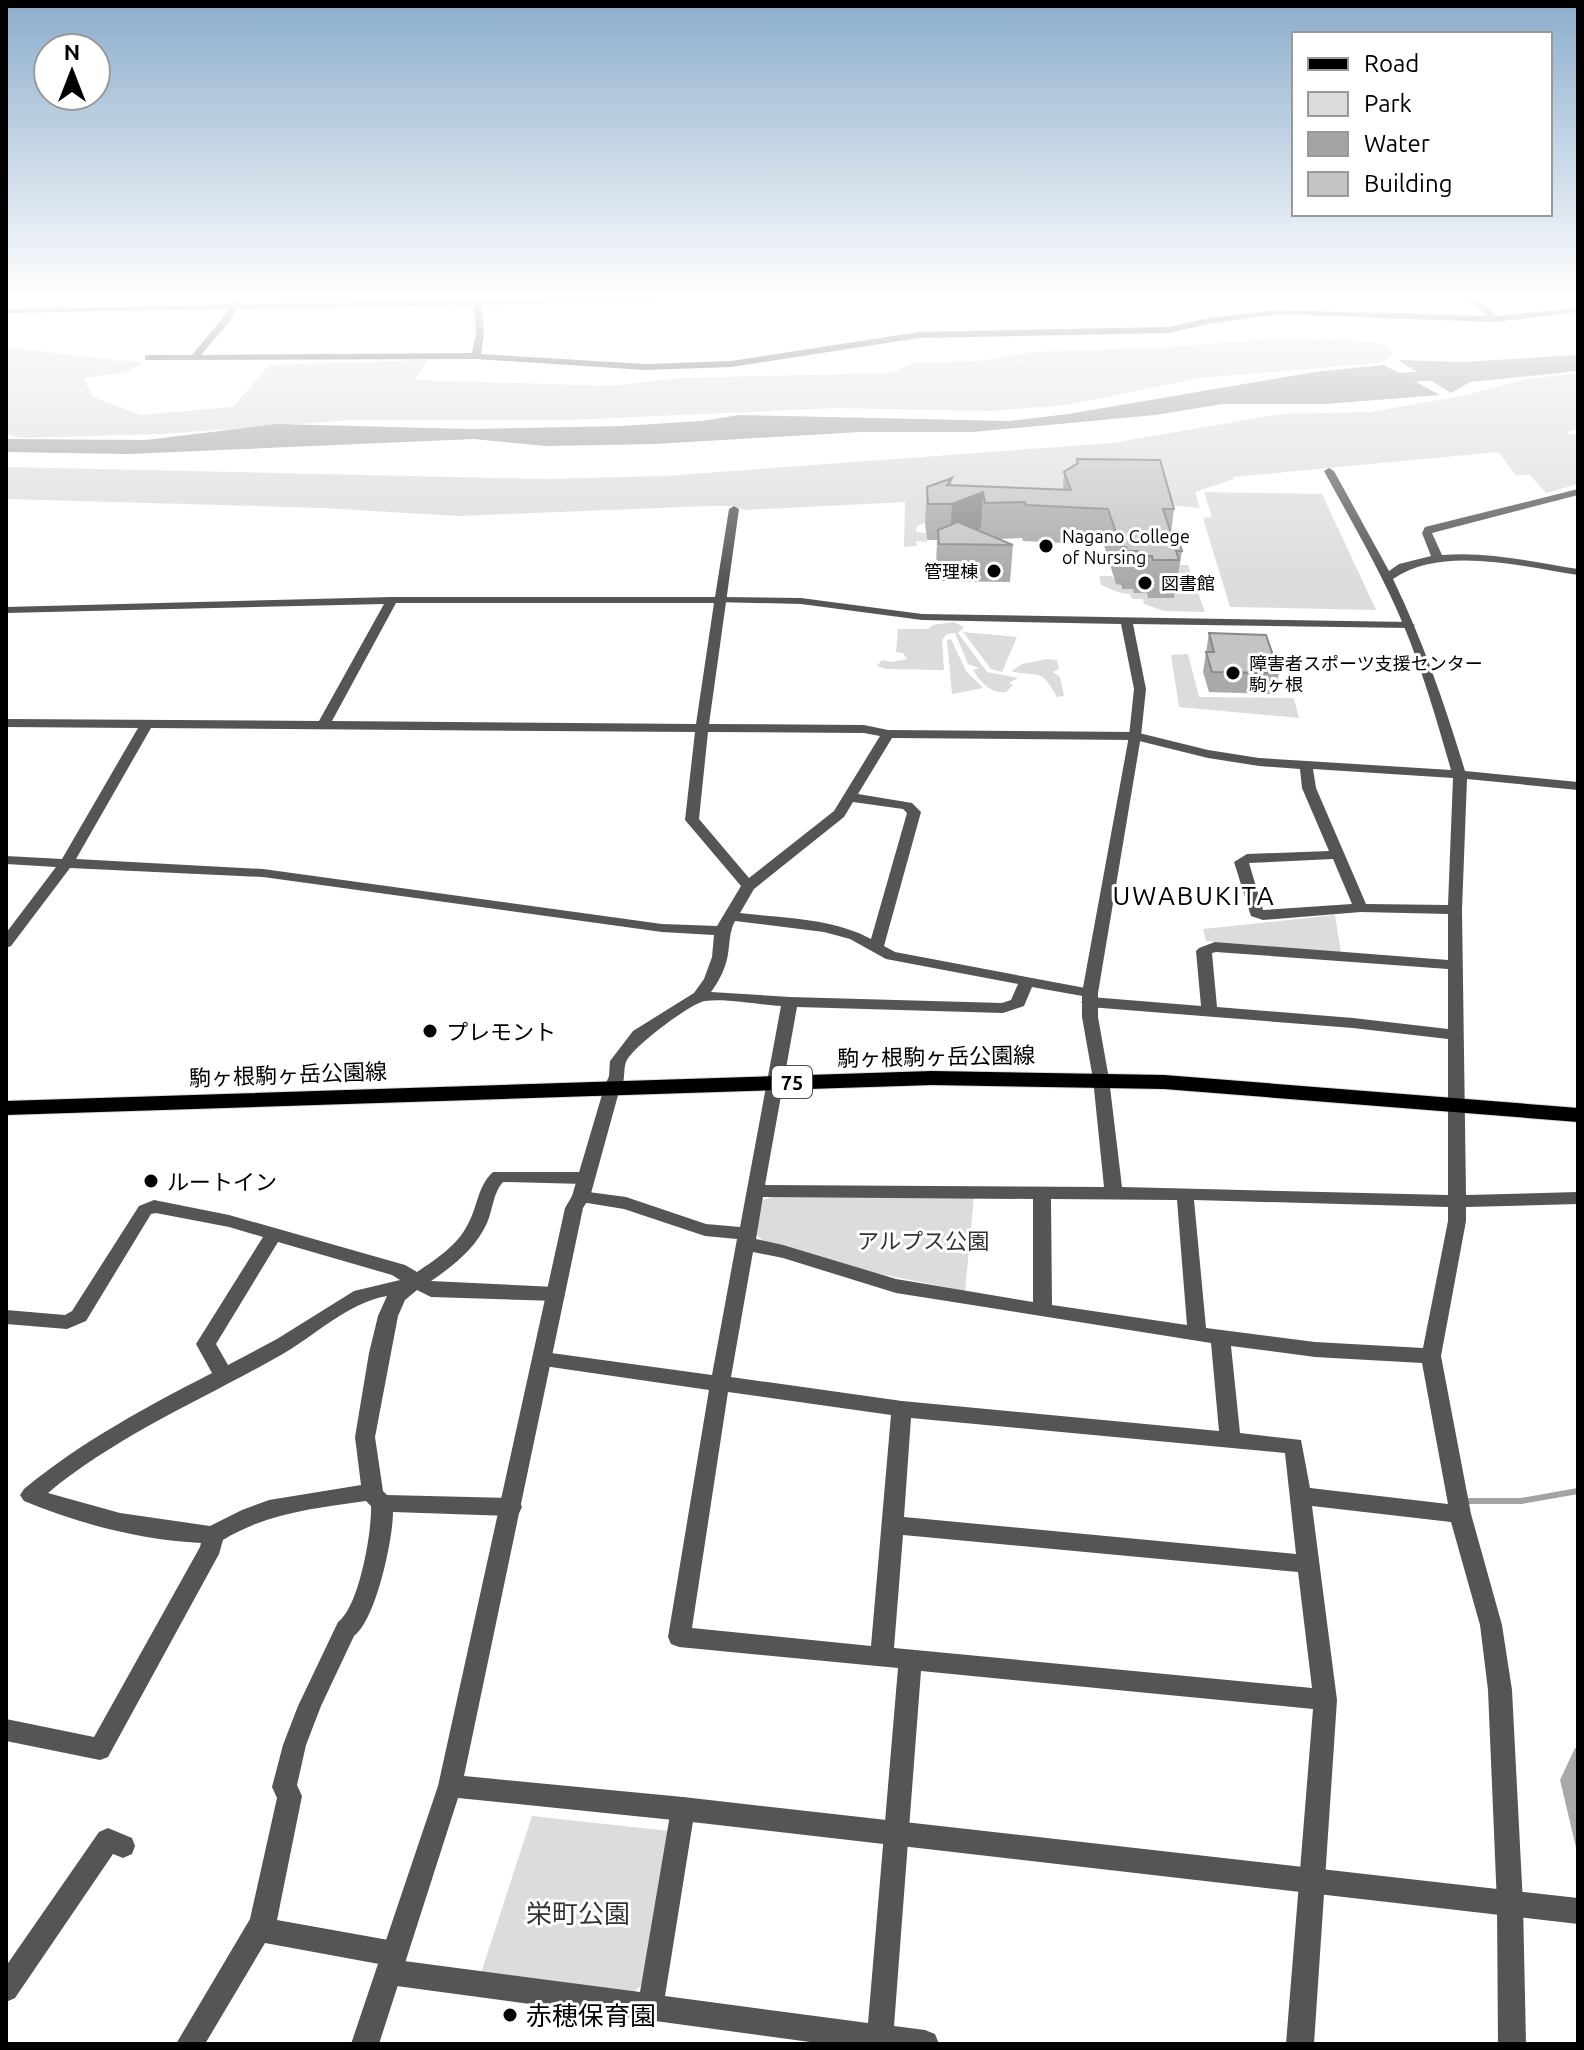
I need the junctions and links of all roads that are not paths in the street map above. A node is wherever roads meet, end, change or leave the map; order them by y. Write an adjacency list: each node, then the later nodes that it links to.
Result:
1 (1329, 471): 6 (street)
2 (1578, 492): 4 (street)
3 (734, 509): 8 (street)
4 (1437, 557): 5 (street); 6 (street)
5 (1578, 572)
6 (1387, 578): 11 (street)
7 (392, 600): 8 (street); 9 (street); 14 (street)
8 (720, 600): 10 (street); 15 (street)
9 (6, 610)
10 (1126, 620): 11 (street); 17 (street)
11 (1409, 625): 19 (street)
12 (6, 723): 13 (street)
13 (147, 723): 14 (street); 24 (street)
14 (324, 724): 15 (street)
15 (702, 727): 16 (street); 25 (street)
16 (888, 734): 17 (street); 21 (street)
17 (1135, 736): 18 (street); 34 (street)
18 (1306, 767): 19 (street); 22 (street)
19 (1460, 777): 20 (street); 27 (street)
20 (1578, 786)
21 (849, 797): 25 (street); 30 (street)
22 (1336, 855): 26 (street); 26 (street)
23 (6, 860): 24 (street)
24 (67, 862): 28 (street); 29 (street)
25 (748, 886): 28 (street)
26 (1361, 908): 27 (street)
27 (1455, 910): 31 (street)
28 (725, 924): 30 (street); 33 (street)
29 (6, 943)
30 (876, 947): 32 (street)
31 (1454, 965): 36 (street); 37 (street)
32 (1027, 980): 34 (street); 35 (street)
33 (700, 996): 35 (street); 40 (street)
34 (1090, 998): 36 (street); 38 (street)
35 (790, 1002): 39 (street)
36 (1209, 1011): 37 (street)
37 (1455, 1035): 41 (street)
38 (1101, 1079): 39 (main road, 駒ヶ根駒ヶ岳公園線 / 75); 41 (main road, 駒ヶ根駒ヶ岳公園線 / 75); 47 (street)
39 (776, 1082): 40 (main road, 駒ヶ根駒ヶ岳公園線 / 75); 45 (street)
40 (612, 1088): 42 (main road, 駒ヶ根駒ヶ岳公園線 / 75); 44 (street)
41 (1455, 1104): 43 (main road, 駒ヶ根駒ヶ岳公園線 / 75); 50 (street)
42 (6, 1108)
43 (1578, 1115)
44 (583, 1188): 52 (street); 53 (street); 54 (street)
45 (754, 1191): 46 (street); 52 (street)
46 (1042, 1193): 47 (street); 55 (street)
47 (1114, 1193): 48 (street)
48 (1185, 1194): 50 (street); 57 (street)
49 (1578, 1198): 50 (street)
50 (1455, 1201): 59 (street)
51 (274, 1234): 53 (street); 56 (street); 61 (street)
52 (746, 1239): 55 (street); 62 (street)
53 (416, 1282): 54 (street); 61 (street); 66 (street)
54 (556, 1294): 60 (street)
55 (1043, 1311): 57 (street)
56 (6, 1317)
57 (1197, 1334): 58 (street)
58 (1220, 1338): 59 (street); 64 (street)
59 (1431, 1356): 68 (street)
60 (544, 1359): 62 (street); 67 (street)
61 (224, 1377): 70 (street)
62 (720, 1383): 63 (street); 72 (street)
63 (902, 1409): 64 (street); 69 (street)
64 (1230, 1439): 65 (street)
65 (1301, 1496): 68 (street); 71 (street)
66 (377, 1497): 67 (street); 70 (street); 83 (street)
67 (511, 1507): 76 (street)
68 (1460, 1514): 81 (street)
69 (892, 1525): 71 (street); 72 (street)
70 (213, 1535): 75 (street)
71 (1310, 1564): 74 (street)
72 (882, 1655): 73 (street)
73 (910, 1659): 74 (street); 78 (street)
74 (1325, 1700): 80 (street)
75 (6, 1730)
76 (450, 1786): 77 (street); 84 (street)
77 (683, 1809): 78 (street); 86 (street)
78 (896, 1833): 80 (street); 87 (street)
79 (123, 1846): 85 (street)
80 (1313, 1881): 81 (street); 91 (street)
81 (1510, 1904): 82 (street); 92 (street)
82 (1578, 1911)
83 (262, 1923): 84 (street); 88 (street)
84 (392, 1963): 86 (street); 89 (street)
85 (6, 1989)
86 (650, 2009): 87 (street)
87 (877, 2042): 90 (street)
88 (190, 2044)
89 (365, 2044)
90 (925, 2044)
91 (1300, 2044)
92 (1512, 2044)

